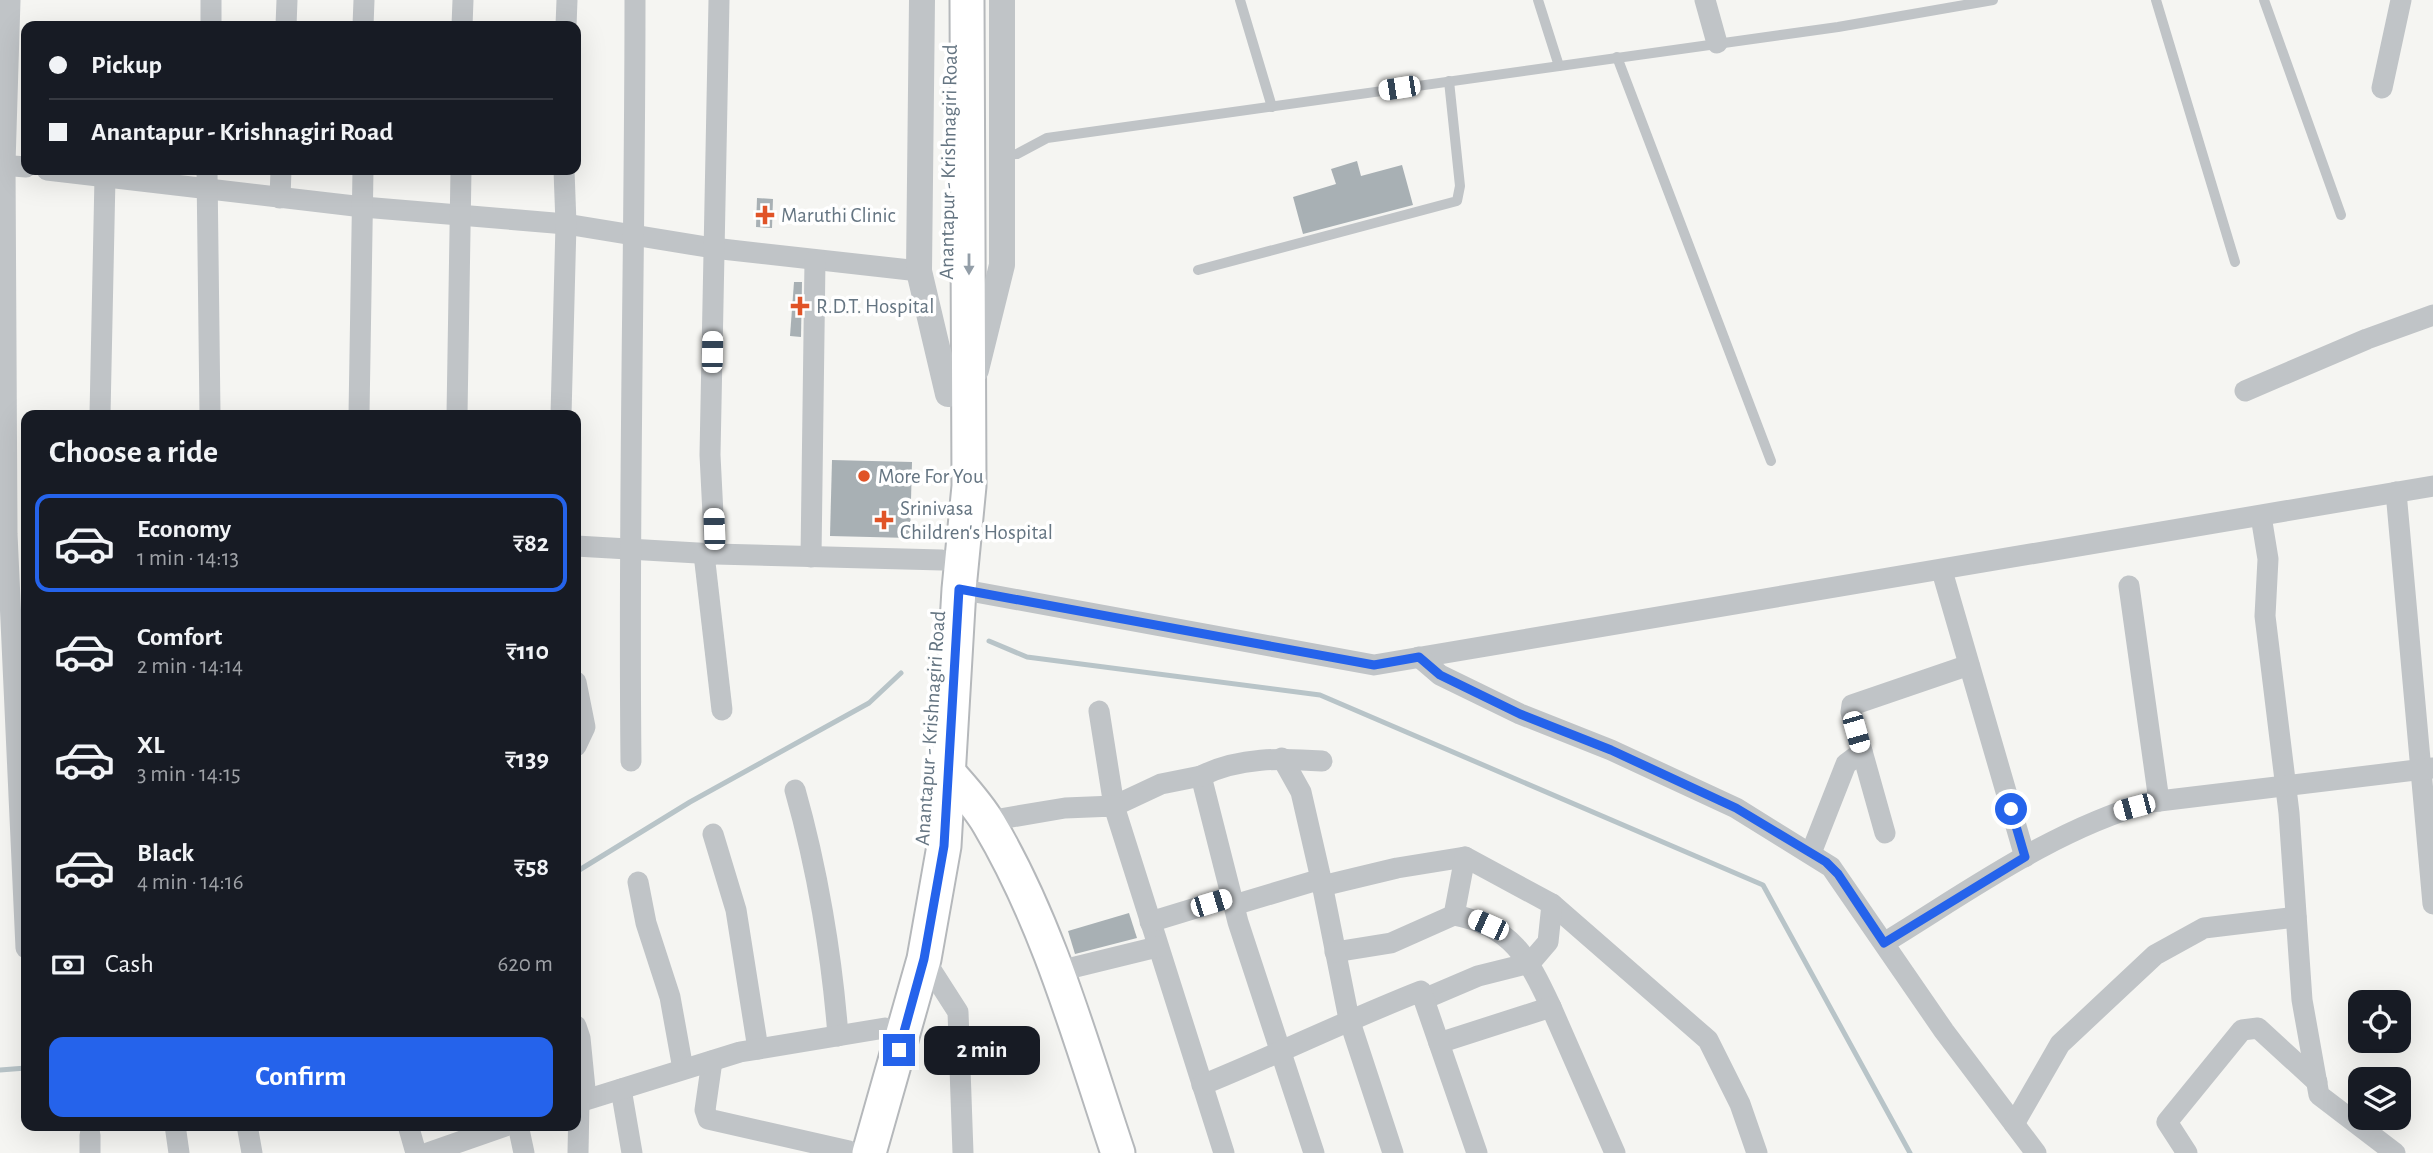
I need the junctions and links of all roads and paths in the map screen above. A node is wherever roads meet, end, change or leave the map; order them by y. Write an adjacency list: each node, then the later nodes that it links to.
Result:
1 (10, 0): 31 (street)
2 (211, 0): 19 (street)
3 (287, 0): 20 (street)
4 (363, 0): 21 (street)
5 (463, 0): 22 (street)
6 (567, 0): 23 (street)
7 (635, 0): 44 (street)
8 (719, 0): 45 (street)
9 (922, 0): 49 (street)
10 (1002, 0): 30 (street)
11 (1240, 0): 29 (lane)
12 (1538, 0): 26 (lane)
13 (1705, 0): 24 (street)
14 (1993, 0): 24 (lane)
15 (2156, 0): 47 (lane)
16 (2264, 0): 42 (lane)
17 (2401, 0): 28 (street)
18 (958, 12): 53 (highway, Anantapur - Krishnagiri Road)
19 (211, 21)
20 (286, 21)
21 (363, 21)
22 (463, 21)
23 (566, 21)
24 (1717, 43): 25 (lane)
25 (1617, 57): 26 (lane); 59 (lane)
26 (1559, 66): 27 (lane)
27 (1449, 81): 29 (lane); 48 (lane)
28 (2382, 88)
29 (1272, 107): 30 (lane)
30 (1002, 155): 53 (street)
31 (10, 166): 63 (street)
32 (88, 175): 37 (street)
33 (281, 175): 39 (street)
34 (363, 175): 40 (street)
35 (461, 175): 41 (street)
36 (564, 175): 43 (street)
37 (105, 177): 38 (street); 54 (street)
38 (207, 180): 39 (street); 55 (street)
39 (281, 198): 40 (street)
40 (363, 207): 41 (street); 56 (street)
41 (461, 215): 43 (street); 57 (street)
42 (2341, 215)
43 (566, 224): 44 (street); 58 (street)
44 (635, 235): 45 (street); 65 (street)
45 (713, 248): 46 (street); 66 (street)
46 (815, 260): 49 (street); 67 (street)
47 (2235, 262)
48 (1198, 270)
49 (919, 271): 53 (street)
50 (2433, 298): 51 (street)
51 (2433, 315): 52 (street)
52 (2245, 391)
53 (959, 395): 68 (highway, Anantapur - Krishnagiri Road); 71 (highway, Anantapur - Krishnagiri Road)
54 (100, 410)
55 (210, 410)
56 (359, 410)
57 (457, 410)
58 (561, 410)
59 (1771, 461)
60 (2433, 486): 61 (street)
61 (2396, 492): 62 (street); 86 (street)
62 (2261, 516): 69 (street); 89 (street)
63 (11, 534): 72 (street)
64 (581, 546): 65 (street)
65 (629, 549): 66 (street); 83 (street)
66 (709, 554): 67 (street); 78 (street)
67 (811, 557): 68 (street)
68 (942, 560): 85 (highway, Anantapur - Krishnagiri Road)
69 (1942, 571): 74 (street); 75 (street)
70 (2129, 586): 91 (street)
71 (959, 589): 74 (street); 85 (highway, Anantapur - Krishnagiri Road)
72 (18, 606): 73 (street)
73 (19, 645): 77 (street)
74 (1419, 657): 97 (street)
75 (1969, 665): 81 (street); 99 (street)
76 (581, 707): 80 (street)
77 (20, 709): 87 (street)
78 (722, 710)
79 (1099, 711): 92 (street)
80 (581, 735)
81 (1862, 752): 95 (street); 97 (street)
82 (1282, 758): 84 (street); 88 (street); 101 (street)
83 (631, 761)
84 (1322, 761)
85 (939, 762): 93 (highway); 94 (highway, Anantapur - Krishnagiri Road)
86 (2427, 769): 89 (street); 104 (street)
87 (21, 772)
88 (1202, 776): 92 (street); 102 (street)
89 (2286, 788): 91 (street); 106 (street)
90 (795, 790): 118 (street)
91 (2159, 801): 99 (street)
92 (1114, 806): 93 (street); 107 (street)
93 (988, 821): 113 (highway)
94 (936, 822): 111 (highway, Anantapur - Krishnagiri Road); 117 (highway, Anantapur - Krishnagiri Road); 144 (highway)
95 (1885, 833)
96 (713, 834): 120 (street)
97 (1811, 853): 108 (street)
98 (1465, 857): 101 (street); 103 (street); 105 (street)
99 (2025, 857): 108 (street)
100 (638, 882): 123 (street)
101 (1322, 883): 102 (street); 110 (street)
102 (1233, 901): 107 (street); 121 (street)
103 (1552, 904): 112 (street); 151 (street)
104 (2433, 904)
105 (1454, 915): 110 (street); 112 (street)
106 (2296, 917): 124 (street); 128 (street)
107 (1150, 922): 109 (street)
108 (1884, 943): 128 (street)
109 (1157, 947): 113 (street); 125 (street)
110 (1335, 952): 116 (street)
111 (924, 959): 135 (highway, Anantapur - Krishnagiri Road); 143 (street)
112 (1530, 962): 114 (street); 115 (street)
113 (1055, 972): 145 (highway)
114 (1424, 999): 116 (street); 119 (street)
115 (1551, 1007): 119 (street); 150 (street)
116 (1349, 1019): 121 (street); 148 (street)
117 (885, 1028): 118 (street); 135 (highway, Anantapur - Krishnagiri Road)
118 (838, 1036): 120 (street)
119 (1439, 1043): 149 (street)
120 (758, 1049): 122 (street)
121 (1280, 1054): 125 (street); 147 (street)
122 (712, 1061): 123 (street); 135 (street)
123 (683, 1069): 126 (street)
124 (2317, 1082): 153 (street); 154 (street)
125 (1202, 1085): 146 (street)
126 (621, 1088): 127 (street); 142 (street)
127 (581, 1101)
128 (2014, 1124): 152 (street)
129 (176, 1131): 136 (street)
130 (248, 1131): 137 (street)
131 (410, 1131): 138 (street)
132 (519, 1131): 140 (street)
133 (579, 1131): 141 (street)
134 (465, 1132): 139 (street)
135 (856, 1152)
136 (179, 1153)
137 (252, 1153)
138 (416, 1153)
139 (428, 1153)
140 (524, 1153)
141 (578, 1153)
142 (632, 1153)
143 (963, 1153)
144 (1101, 1153)
145 (1118, 1153)
146 (1224, 1153)
147 (1314, 1153)
148 (1393, 1153)
149 (1477, 1153)
150 (1615, 1153)
151 (1757, 1153)
152 (2036, 1153)
153 (2187, 1153)
154 (2395, 1153)

